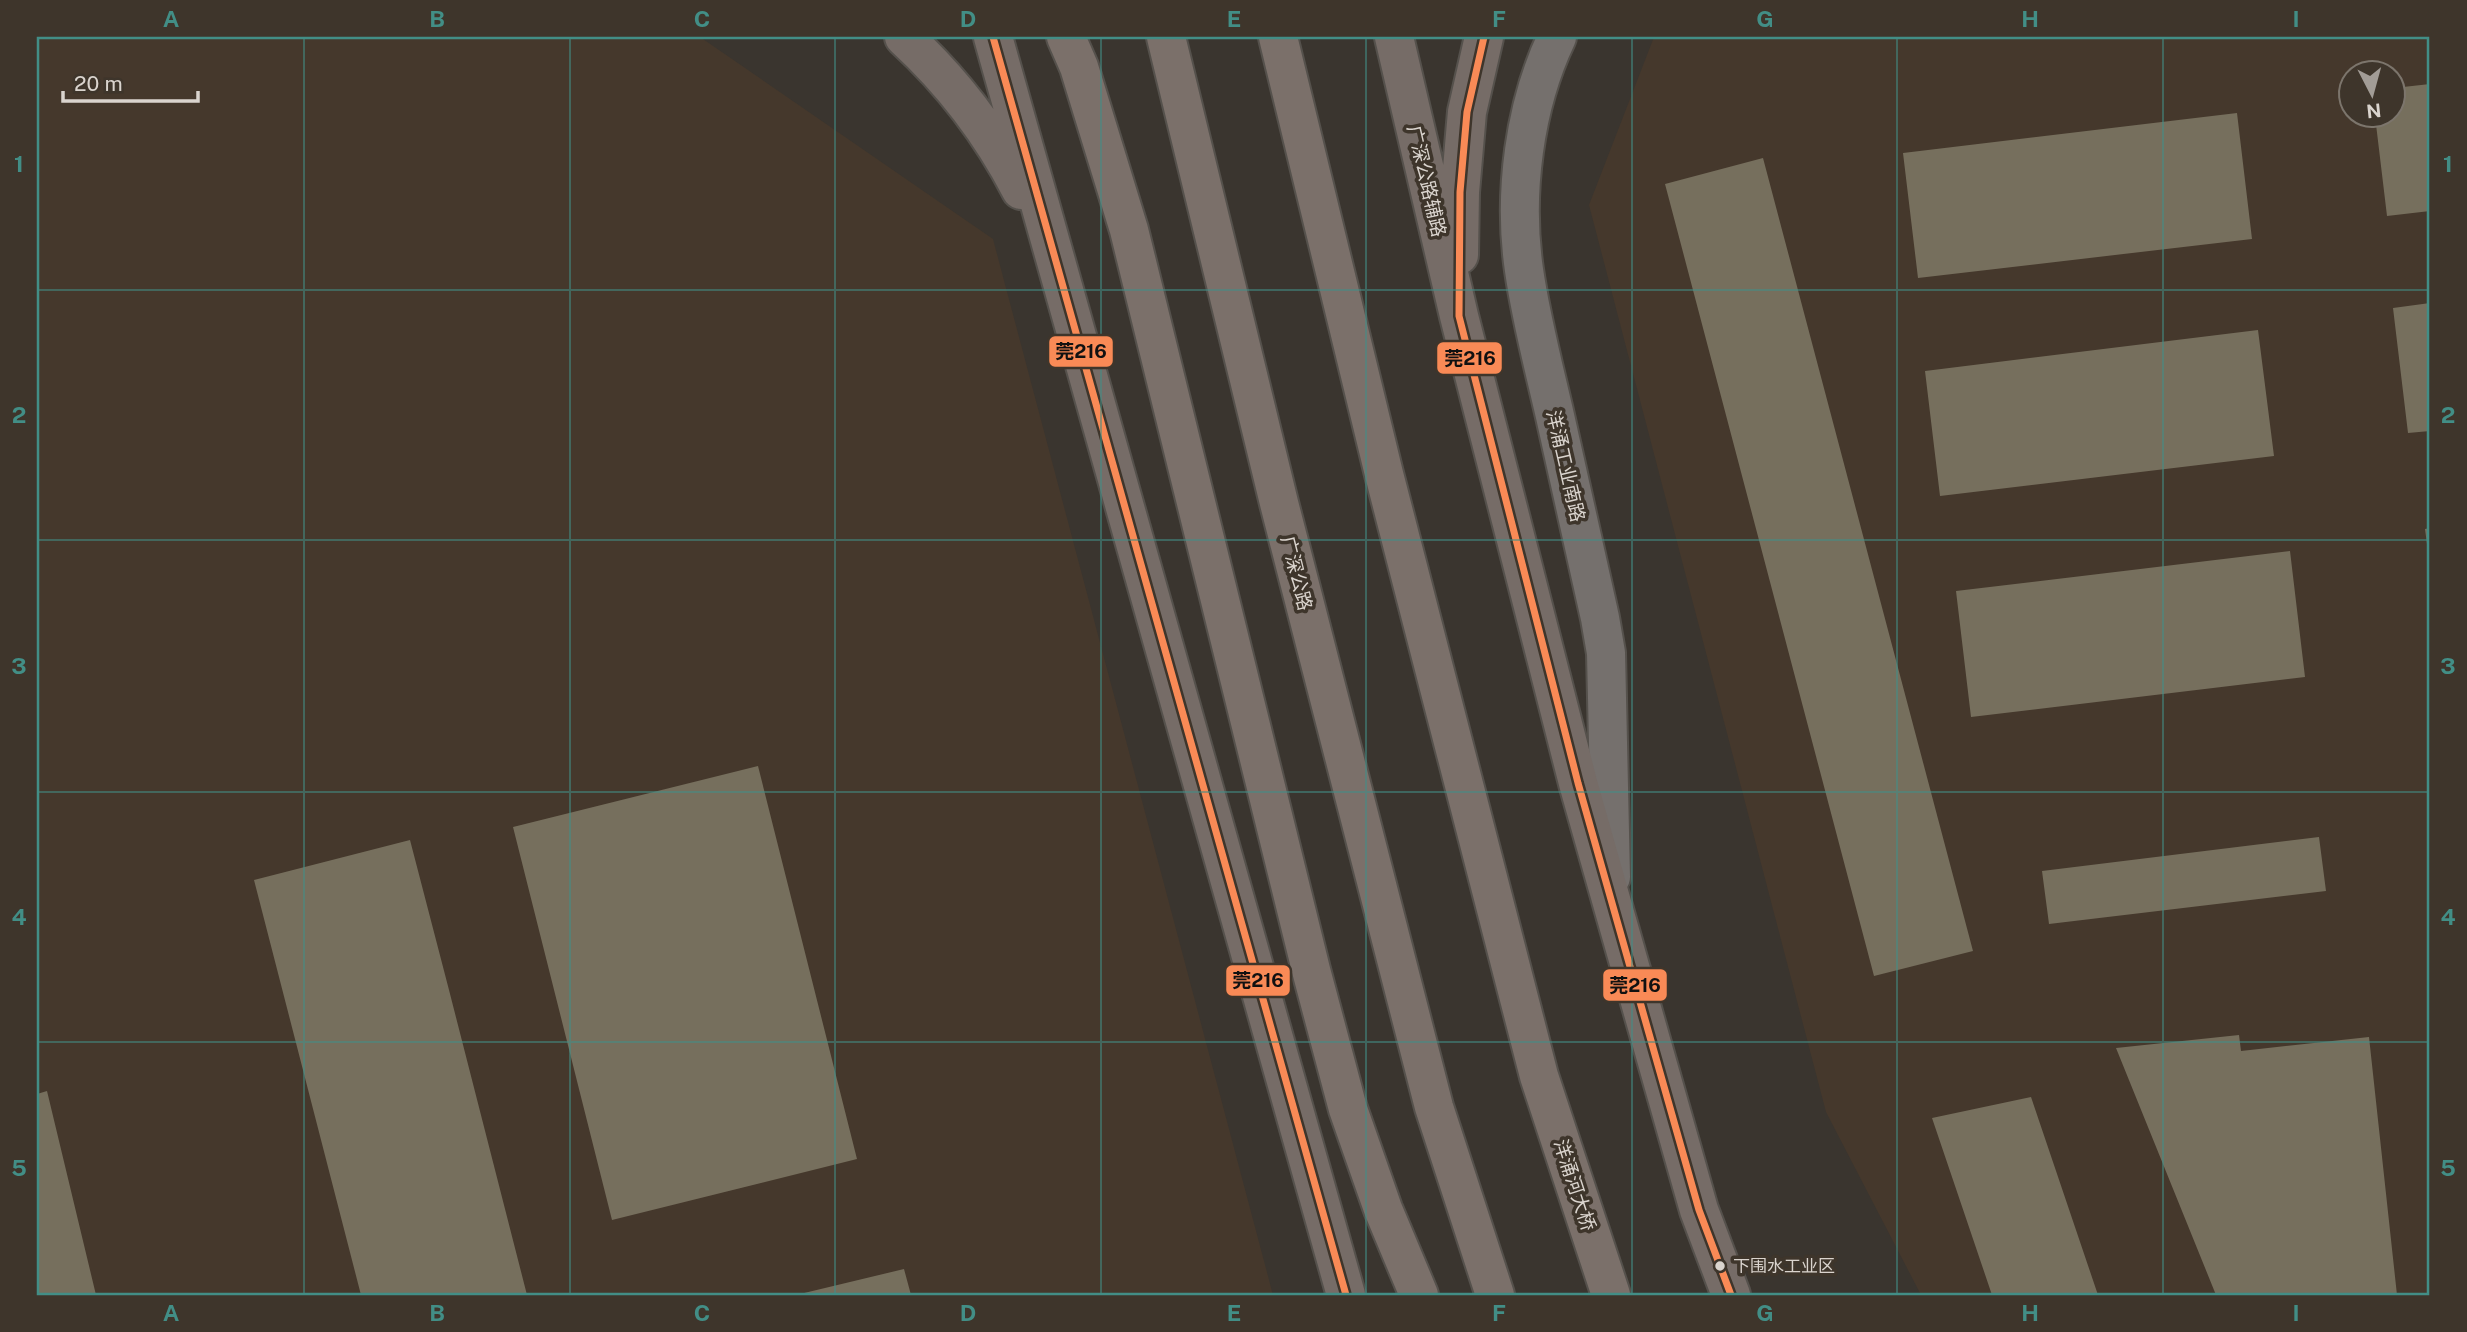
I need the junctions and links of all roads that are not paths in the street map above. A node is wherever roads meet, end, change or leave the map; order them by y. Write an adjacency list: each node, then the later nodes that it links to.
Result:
1 (904, 37): 9 (main road)
2 (993, 37): 9 (main road)
3 (1066, 37): 13 (highway)
4 (1166, 37): 14 (highway, 广深公路)
5 (1278, 37): 15 (highway, 洋涌河大桥)
6 (1394, 37): 10 (main road, 广深公路辅路)
7 (1484, 37): 10 (main road)
8 (1558, 37): 11 (street, 洋涌工业南路)
9 (1061, 279): 12 (main road)
10 (1459, 316): 11 (main road, 广深公路辅路)
11 (1611, 901): 16 (main road, 广深公路辅路)
12 (1346, 1295)
13 (1419, 1295)
14 (1495, 1295)
15 (1611, 1295)
16 (1731, 1295)

